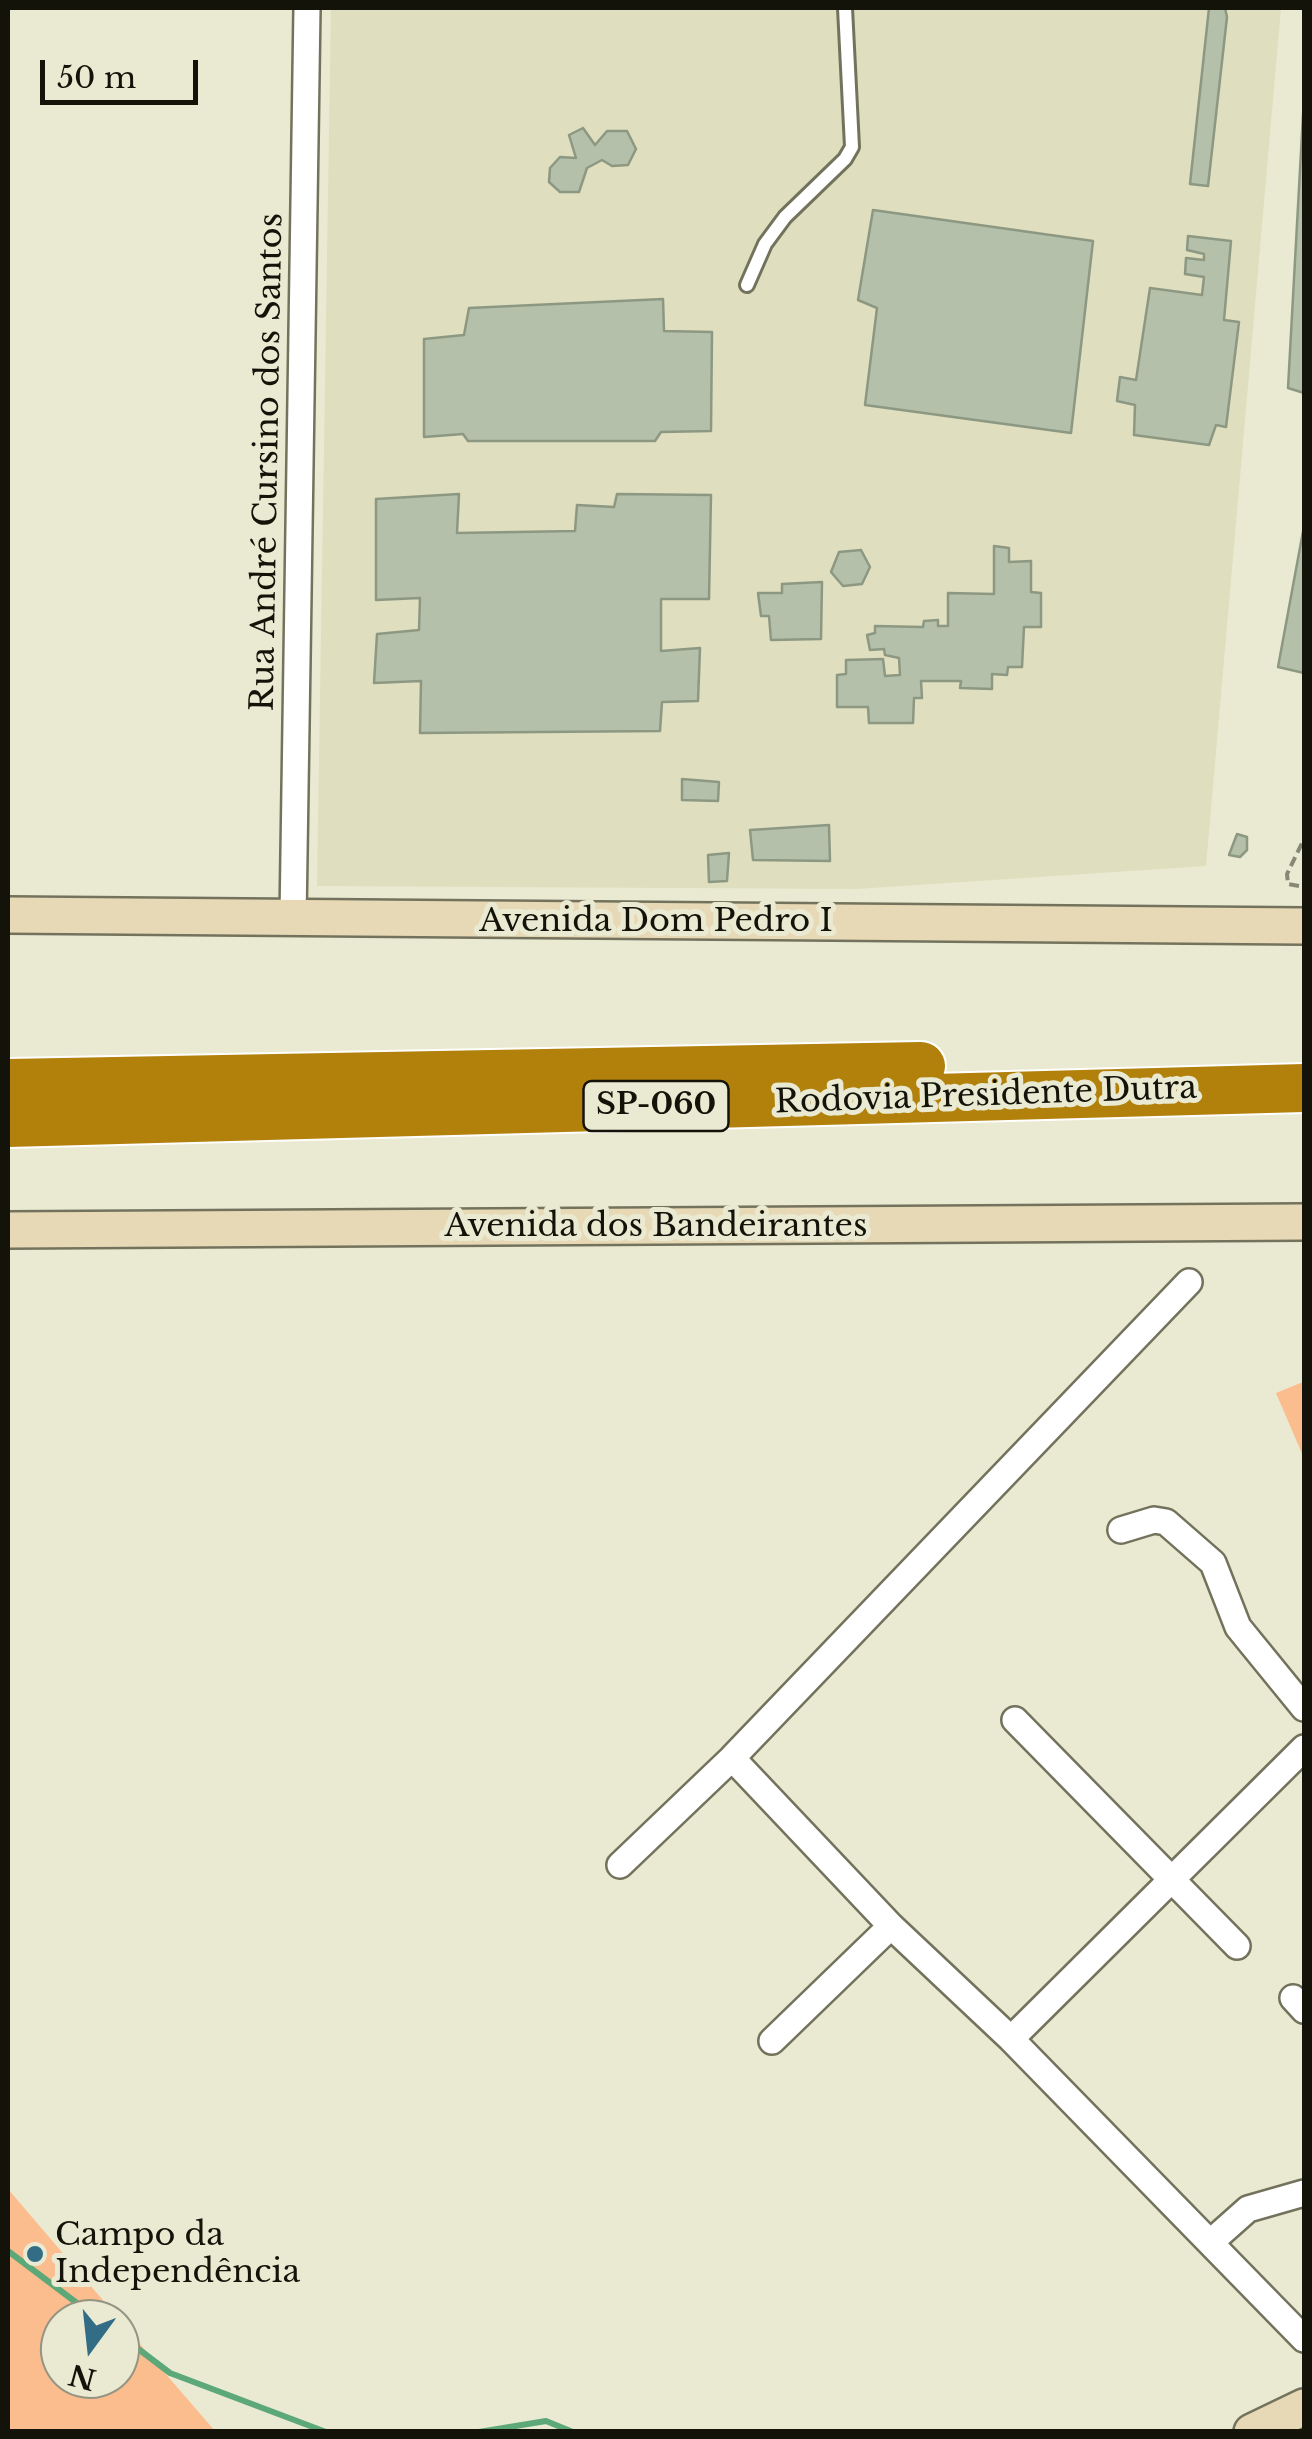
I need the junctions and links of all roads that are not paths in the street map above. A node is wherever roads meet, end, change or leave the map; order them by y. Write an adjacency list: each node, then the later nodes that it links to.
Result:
1 (307, 8): 5 (street, Rua André Cursino dos Santos)
2 (845, 8): 3 (lane)
3 (747, 286)
4 (8, 915): 5 (main road, Avenida Dom Pedro I)
5 (293, 918): 6 (main road, Avenida Dom Pedro I)
6 (1304, 926)
7 (1304, 1059): 8 (highway, Rodovia Presidente Dutra / SP-060)
8 (8, 1083)
9 (1304, 1088): 10 (highway, Rodovia Presidente Dutra / SP-060)
10 (8, 1124)
11 (1304, 1222): 12 (main road, Avenida dos Bandeirantes)
12 (8, 1230)
13 (1189, 1282): 18 (street)
14 (1121, 1530): 15 (street)
15 (1304, 1708)
16 (1015, 1720): 20 (street)
17 (1304, 1748): 20 (street)
18 (732, 1758): 19 (street); 21 (street)
19 (620, 1866)
20 (1170, 1878): 22 (street); 23 (street)
21 (892, 1926): 23 (street); 24 (street)
22 (1237, 1946)
23 (1011, 2039): 26 (street)
24 (772, 2041)
25 (1304, 2194): 26 (street)
26 (1212, 2242): 27 (street)
27 (1304, 2338)
28 (1304, 2407): 29 (main road)
29 (1252, 2432)

